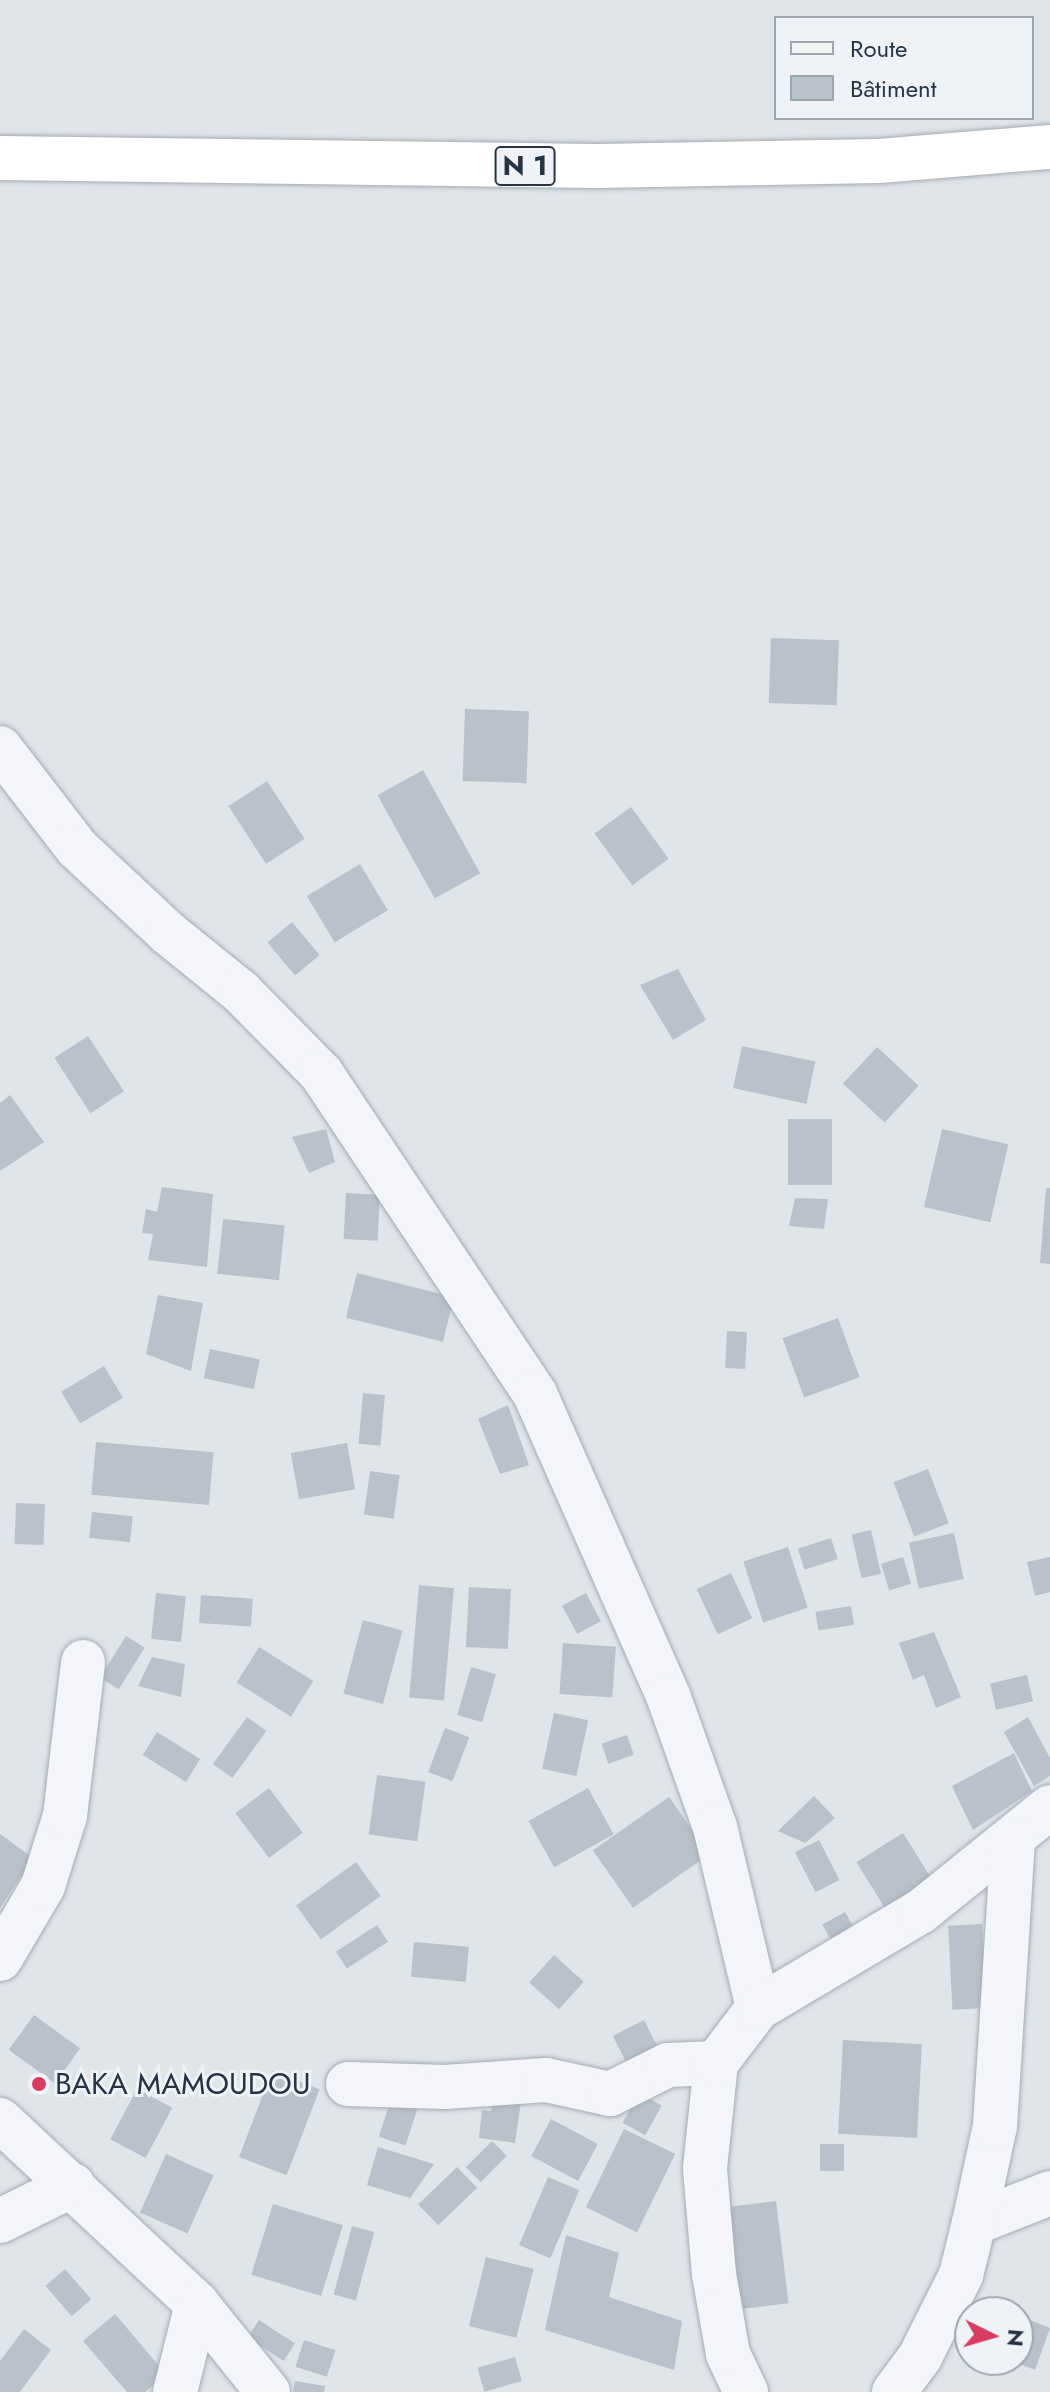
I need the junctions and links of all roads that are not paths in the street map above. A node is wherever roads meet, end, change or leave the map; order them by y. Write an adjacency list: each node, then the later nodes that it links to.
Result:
1 (1050, 147): 2 (highway, N 1)
2 (11, 165)
3 (0, 748): 8 (street)
4 (83, 1662): 7 (street)
5 (1050, 1807): 6 (street)
6 (1013, 1841): 8 (street); 15 (street)
7 (0, 1959)
8 (758, 2008): 9 (street)
9 (716, 2063): 10 (street); 19 (street)
10 (348, 2084)
11 (0, 2120): 12 (street)
12 (73, 2185): 14 (street); 16 (street)
13 (1050, 2193): 15 (street)
14 (0, 2221)
15 (974, 2223): 20 (street)
16 (197, 2304): 17 (street); 18 (street)
17 (175, 2392)
18 (268, 2392)
19 (746, 2392)
20 (894, 2392)

